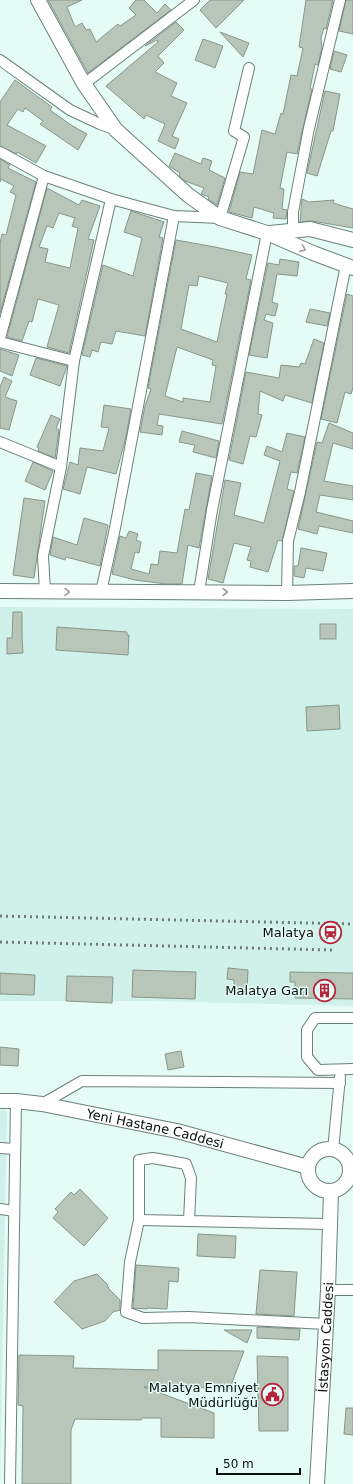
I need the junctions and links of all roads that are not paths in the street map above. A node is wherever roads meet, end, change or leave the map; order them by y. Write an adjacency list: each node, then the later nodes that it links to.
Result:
1 (38, 0): 6 (street)
2 (194, 0): 6 (street)
3 (340, 0): 13 (street)
4 (0, 60): 7 (street)
5 (249, 68): 12 (street)
6 (84, 84): 7 (street)
7 (116, 130): 12 (street)
8 (0, 152): 9 (street)
9 (44, 176): 10 (street); 17 (street)
10 (111, 199): 11 (street); 19 (street)
11 (174, 216): 12 (street); 25 (street)
12 (220, 218): 14 (street)
13 (293, 231): 14 (street); 15 (street)
14 (267, 233): 16 (street, one-way to 16); 26 (street)
15 (353, 240)
16 (349, 266): 27 (street)
17 (0, 338)
18 (0, 342): 19 (street)
19 (74, 361): 21 (street)
20 (0, 442): 21 (street)
21 (61, 467): 24 (street)
22 (0, 591): 24 (street)
23 (353, 591): 27 (street)
24 (45, 592): 25 (street, one-way to 25)
25 (101, 592): 26 (street)
26 (198, 592): 27 (street, one-way to 27)
27 (287, 592)
28 (353, 1018): 29 (street)
29 (339, 1069): 30 (street); 31 (street)
30 (353, 1069)
31 (340, 1083): 34 (street); 37 (street)
32 (0, 1101): 33 (street, Yeni Hastane Caddesi)
33 (16, 1101): 34 (street, Yeni Hastane Caddesi); 36 (street)
34 (42, 1104): 38 (street, Yeni Hastane Caddesi)
35 (0, 1148): 36 (street)
36 (15, 1149): 42 (street)
37 (333, 1150): 38 (street); 39 (street)
38 (308, 1167): 40 (street)
39 (351, 1170): 40 (street)
40 (331, 1191): 45 (street, İstasyon Caddesi)
41 (0, 1209): 42 (street)
42 (14, 1211): 49 (street)
43 (139, 1220): 44 (street); 44 (street); 48 (street)
44 (189, 1221): 45 (street)
45 (329, 1224): 46 (street, İstasyon Caddesi)
46 (328, 1290): 47 (street); 48 (street, İstasyon Caddesi)
47 (353, 1290)
48 (326, 1324): 50 (street, İstasyon Caddesi)
49 (10, 1484)
50 (317, 1484)

